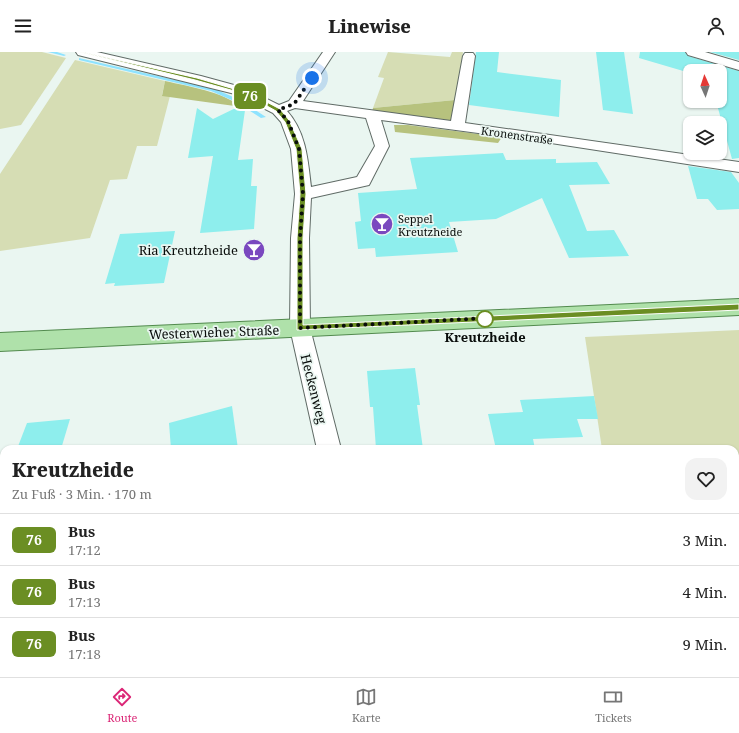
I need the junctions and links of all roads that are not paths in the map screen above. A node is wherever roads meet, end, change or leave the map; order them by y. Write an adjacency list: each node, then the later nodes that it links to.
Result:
1 (82, 52): 7 (street)
2 (329, 52): 6 (street)
3 (692, 52): 5 (street)
4 (469, 56): 9 (street)
5 (739, 66)
6 (294, 104): 7 (street); 8 (street, Kronenstraße)
7 (278, 110): 11 (street, Heckenweg)
8 (372, 115): 9 (street, Kronenstraße); 11 (street)
9 (457, 127): 10 (street, Kronenstraße)
10 (739, 167)
11 (303, 194): 13 (street, Heckenweg)
12 (739, 307): 13 (main road, Westerwieher Straße)
13 (300, 328): 14 (main road, Westerwieher Straße); 15 (street, Heckenweg)
14 (0, 342)
15 (328, 445)

